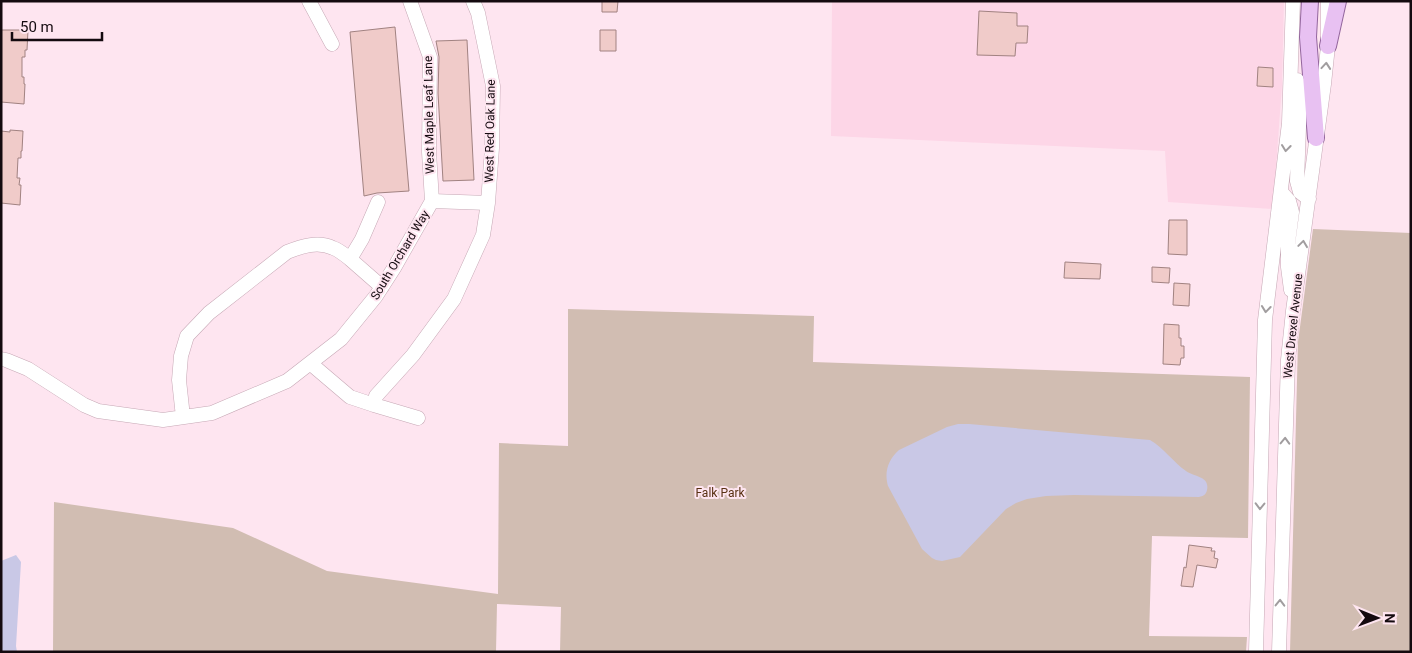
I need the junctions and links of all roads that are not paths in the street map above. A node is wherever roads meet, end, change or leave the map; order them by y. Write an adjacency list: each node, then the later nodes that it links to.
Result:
1 (309, 1): 8 (street)
2 (410, 1): 14 (street, West Maple Leaf Lane)
3 (473, 1): 16 (street, West Red Oak Lane)
4 (1293, 1): 10 (street, West Drexel Avenue)
5 (1310, 1): 11 (main road)
6 (1328, 1): 9 (street, West Drexel Avenue)
7 (1338, 1): 9 (main road)
8 (332, 44)
9 (1328, 46): 11 (street, West Drexel Avenue, one-way to 9)
10 (1292, 47): 12 (street, West Drexel Avenue, one-way to 12); 13 (street)
11 (1316, 138): 13 (street, West Drexel Avenue)
12 (1281, 192): 19 (street); 25 (street, West Drexel Avenue, one-way to 25)
13 (1309, 199): 19 (street, West Drexel Avenue, one-way to 13)
14 (432, 201): 16 (street, South Orchard Way); 18 (street, South Orchard Way)
15 (378, 202): 17 (street)
16 (488, 203): 22 (street, West Red Oak Lane)
17 (350, 259): 18 (street); 23 (street)
18 (382, 287): 21 (street, South Orchard Way)
19 (1293, 311): 26 (street, West Drexel Avenue, one-way to 19)
20 (1, 359): 23 (street, South Orchard Way)
21 (310, 363): 22 (street); 23 (street, South Orchard Way)
22 (374, 405): 24 (street)
23 (183, 417)
24 (418, 418)
25 (1256, 652)
26 (1279, 652)

